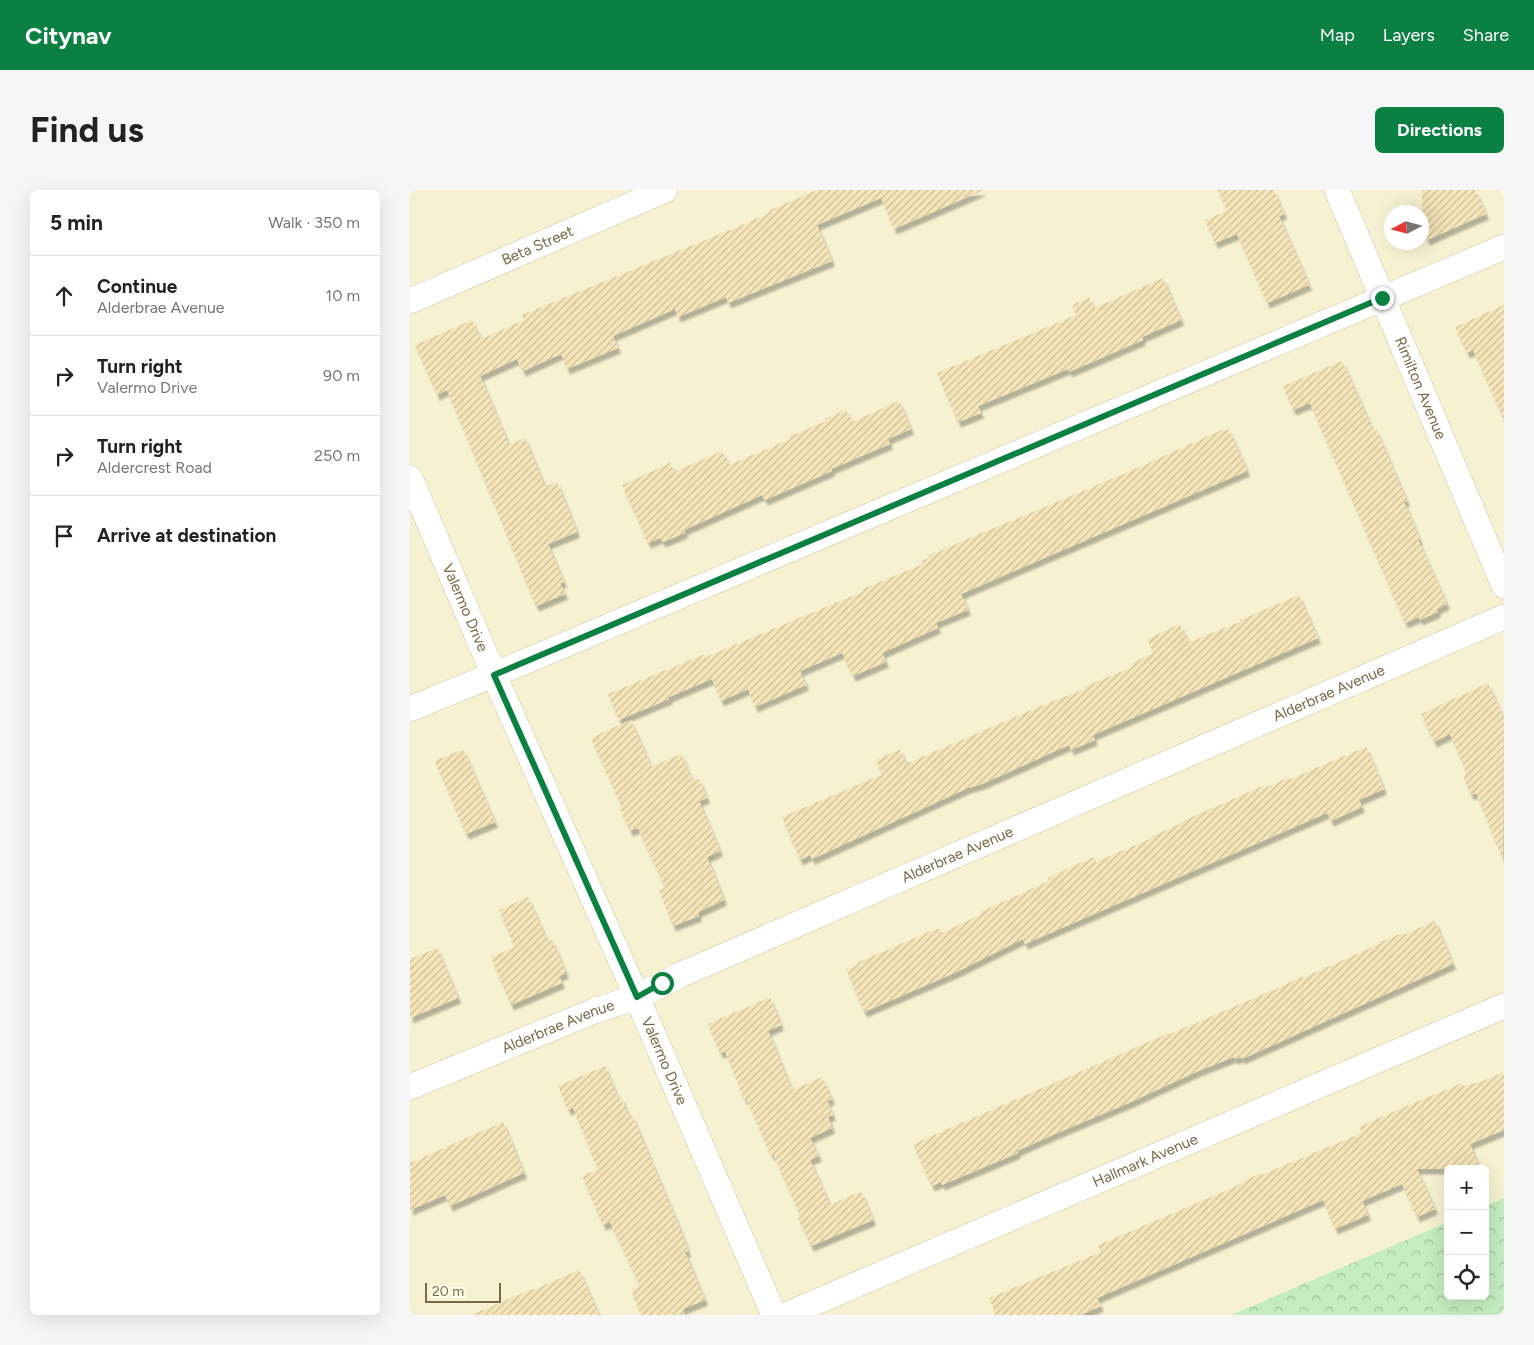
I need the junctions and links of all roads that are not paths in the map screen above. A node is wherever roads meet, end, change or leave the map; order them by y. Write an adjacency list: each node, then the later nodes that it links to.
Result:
1 (665, 190): 5 (street, Beta Street)
2 (1337, 190): 4 (street, Rimilton Avenue)
3 (1504, 247): 4 (street)
4 (1382, 298): 7 (street, Rimilton Avenue); 9 (street)
5 (410, 300)
6 (410, 478): 9 (street, Valermo Drive)
7 (1504, 586)
8 (1504, 617): 11 (street, Alderbrae Avenue)
9 (494, 675): 10 (street); 11 (street, Valermo Drive)
10 (410, 709)
11 (637, 997): 13 (street, Alderbrae Avenue); 14 (street, Valermo Drive)
12 (1504, 1006): 15 (street, Hallmark Avenue)
13 (410, 1087)
14 (774, 1315)
15 (786, 1315)

